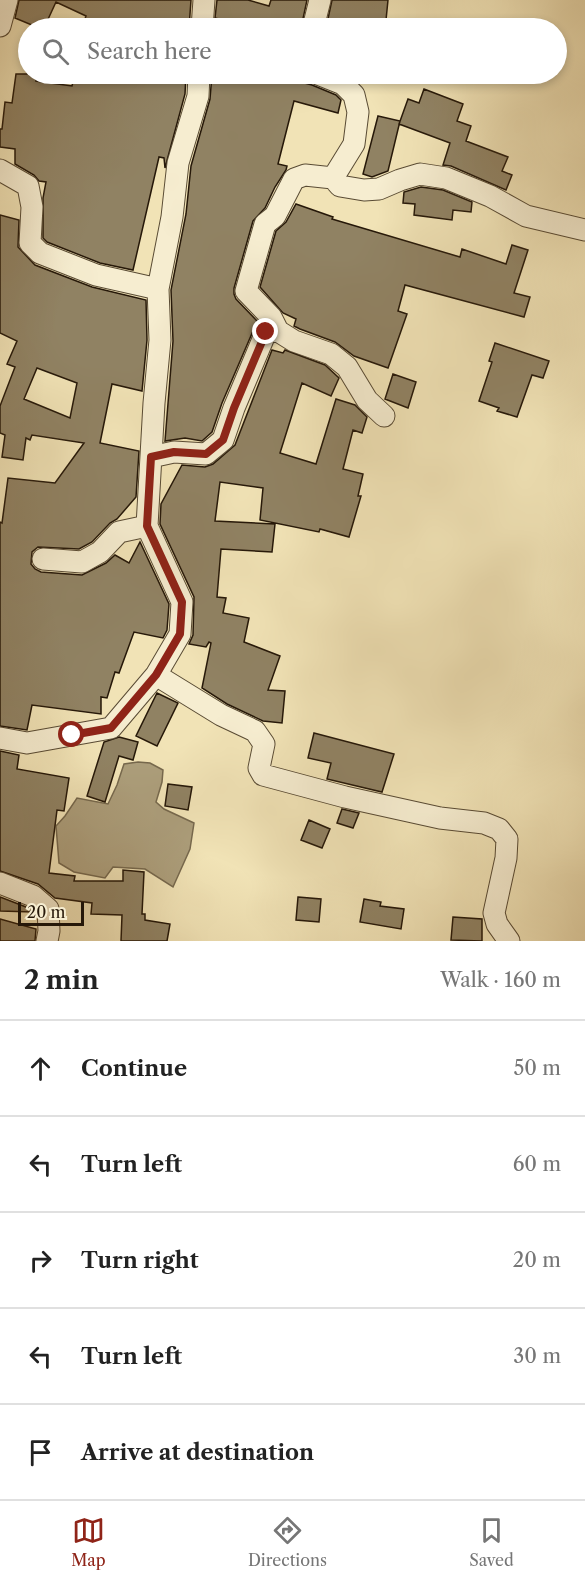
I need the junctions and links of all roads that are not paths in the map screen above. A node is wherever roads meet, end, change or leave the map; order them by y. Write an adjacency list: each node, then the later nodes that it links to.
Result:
1 (7, 0): 6 (street)
2 (204, 0): 4 (street)
3 (320, 0): 5 (street)
4 (203, 18)
5 (316, 18)
6 (0, 26)
7 (199, 84): 12 (street)
8 (343, 84): 10 (street)
9 (0, 170): 12 (street)
10 (333, 178): 11 (street); 13 (street)
11 (585, 231)
12 (158, 289): 15 (street)
13 (278, 331): 14 (street); 15 (street)
14 (384, 416)
15 (151, 457): 16 (street)
16 (147, 526): 17 (street); 18 (street)
17 (43, 559)
18 (156, 675): 19 (street); 22 (street)
19 (0, 738)
20 (0, 883): 21 (street)
21 (47, 941)
22 (508, 941)

